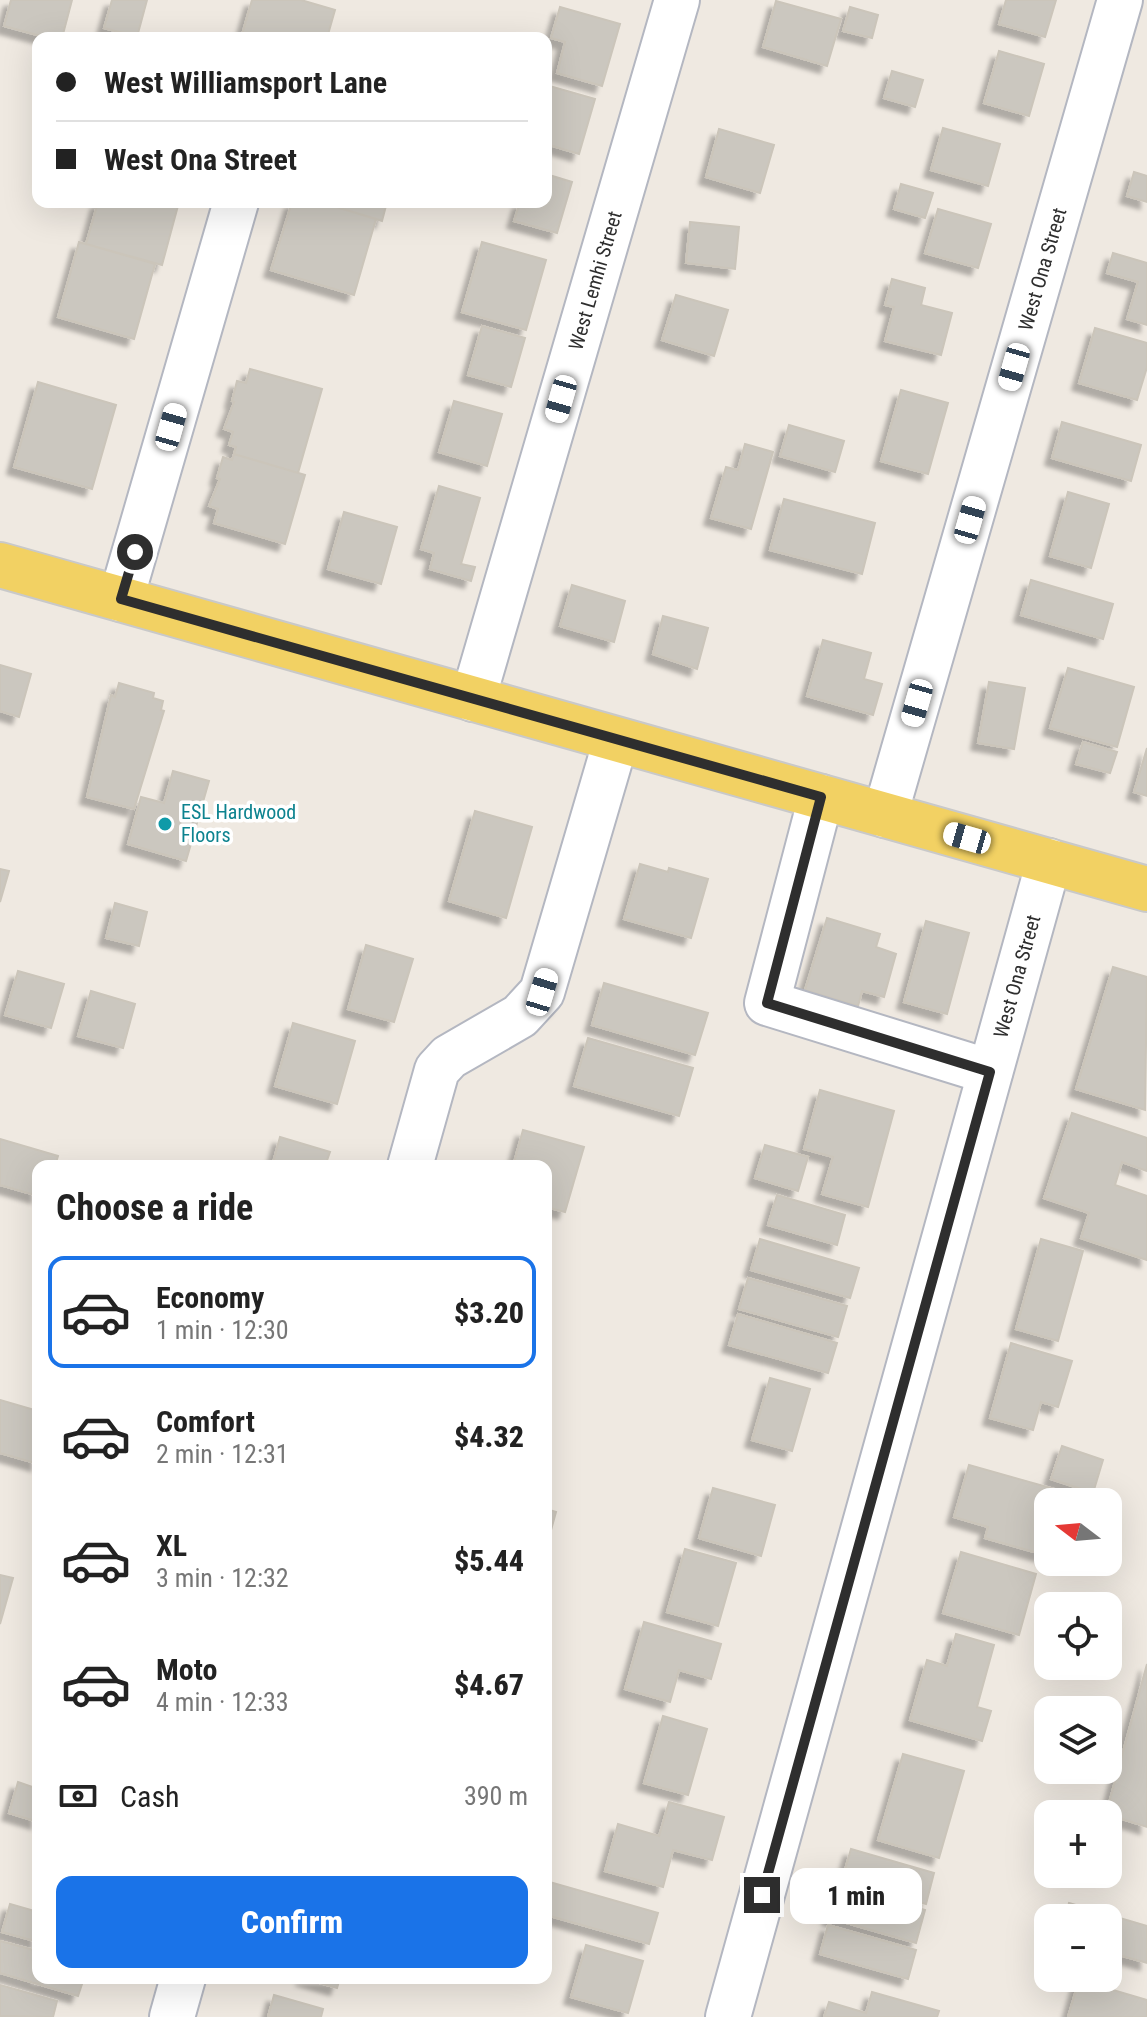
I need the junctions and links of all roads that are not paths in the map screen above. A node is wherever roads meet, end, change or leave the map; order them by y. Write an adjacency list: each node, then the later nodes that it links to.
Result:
1 (677, 0): 6 (street, West Lemhi Street)
2 (1120, 0): 9 (street, West Ona Street)
3 (234, 208): 5 (street)
4 (0, 565): 5 (main road)
5 (121, 599): 6 (main road)
6 (473, 699): 7 (main road)
7 (616, 740): 8 (main road); 13 (street)
8 (821, 797): 9 (main road); 12 (street)
9 (885, 815): 10 (main road)
10 (1049, 861): 11 (main road); 12 (street, West Ona Street)
11 (1147, 889)
12 (990, 1072): 16 (street, West Ona Street)
13 (412, 1160)
14 (181, 1984): 15 (street)
15 (172, 2017)
16 (728, 2017)

